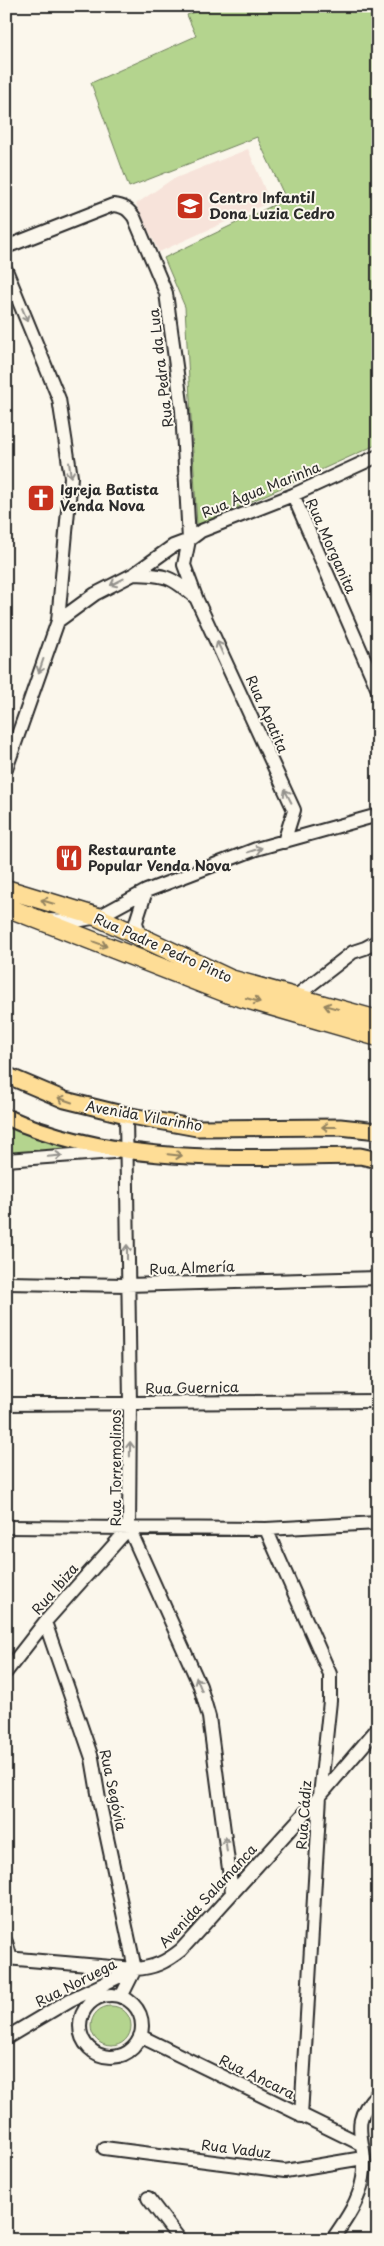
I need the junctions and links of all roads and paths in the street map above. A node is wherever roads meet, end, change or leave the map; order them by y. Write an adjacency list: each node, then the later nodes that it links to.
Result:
1 (6, 246): 5 (street, Rua Pedra da Lua)
2 (6, 270): 8 (street, one-way to 8)
3 (378, 456): 4 (street, Rua Água Marinha)
4 (293, 495): 5 (street, Rua Água Marinha); 9 (street, Rua Morganita)
5 (189, 540): 6 (street, Rua Água Marinha); 7 (street, Rua Apatita)
6 (134, 574): 7 (street, Rua Apatita); 8 (street, Rua Água Marinha, one-way to 8)
7 (197, 600): 12 (street, Rua Apatita, one-way to 7)
8 (58, 621): 10 (street, one-way to 10)
9 (378, 690)
10 (6, 769)
11 (378, 815): 12 (street)
12 (284, 842): 14 (street, one-way to 12)
13 (6, 889): 16 (highway, Rua Padre Pedro Pinto, one-way to 13)
14 (146, 891): 16 (street); 18 (street)
15 (6, 907): 17 (highway, Rua Padre Pedro Pinto)
16 (98, 917): 17 (street); 18 (highway, Rua Padre Pedro Pinto)
17 (34, 919): 22 (highway, Rua Padre Pedro Pinto, one-way to 22)
18 (140, 937): 20 (highway, Rua Padre Pedro Pinto)
19 (378, 941): 20 (street)
20 (295, 997): 21 (highway, Rua Padre Pedro Pinto, one-way to 20)
21 (378, 1020)
22 (378, 1037)
23 (10, 1077): 24 (main road, Avenida Vilarinho, one-way to 23)
24 (126, 1115): 26 (main road, Avenida Vilarinho, one-way to 24); 27 (street, Rua Torremolinos)
25 (6, 1117): 27 (main road)
26 (378, 1131)
27 (126, 1150): 28 (street, one-way to 27); 29 (main road, one-way to 29); 32 (street, Rua Torremolinos, one-way to 27)
28 (6, 1160)
29 (378, 1160)
30 (378, 1278): 32 (street, Rua Almería)
31 (6, 1283): 32 (street, Rua Almería)
32 (127, 1285): 35 (street, Rua Torremolinos)
33 (378, 1401): 35 (street, Rua Guernica)
34 (6, 1404): 35 (street, Rua Guernica)
35 (130, 1404): 38 (street, Rua Torremolinos, one-way to 35)
36 (378, 1523): 39 (street)
37 (6, 1527): 38 (street)
38 (129, 1528): 39 (street); 40 (street, Rua Ibiza); 44 (street, Rua Torremolinos, one-way to 38)
39 (266, 1529): 43 (street, Rua Cádiz)
40 (45, 1622): 41 (street, Rua Ibiza); 47 (street, Rua Segóvia)
41 (6, 1672)
42 (378, 1728): 43 (street, Avenida Salamanca)
43 (320, 1796): 44 (street, Avenida Salamanca); 54 (street, Rua Cádiz)
44 (232, 1892): 47 (street, Avenida Salamanca)
45 (6, 1942): 46 (street)
46 (9, 1959): 47 (street, Avenida Salamanca)
47 (135, 1969): 48 (street); 49 (street, Rua Noruega)
48 (121, 1997): 50 (street); 51 (street)
49 (70, 2000): 50 (street); 52 (street, Rua Noruega)
50 (86, 2008): 51 (street)
51 (140, 2036): 54 (street, Rua Ancara)
52 (6, 2038)
53 (378, 2093): 55 (street)
54 (301, 2116): 55 (street, Rua Ancara)
55 (361, 2144): 57 (street)
56 (104, 2148): 57 (street, Rua Vaduz)
57 (364, 2158): 60 (street)
58 (148, 2198): 59 (street)
59 (180, 2240)
60 (332, 2240)

